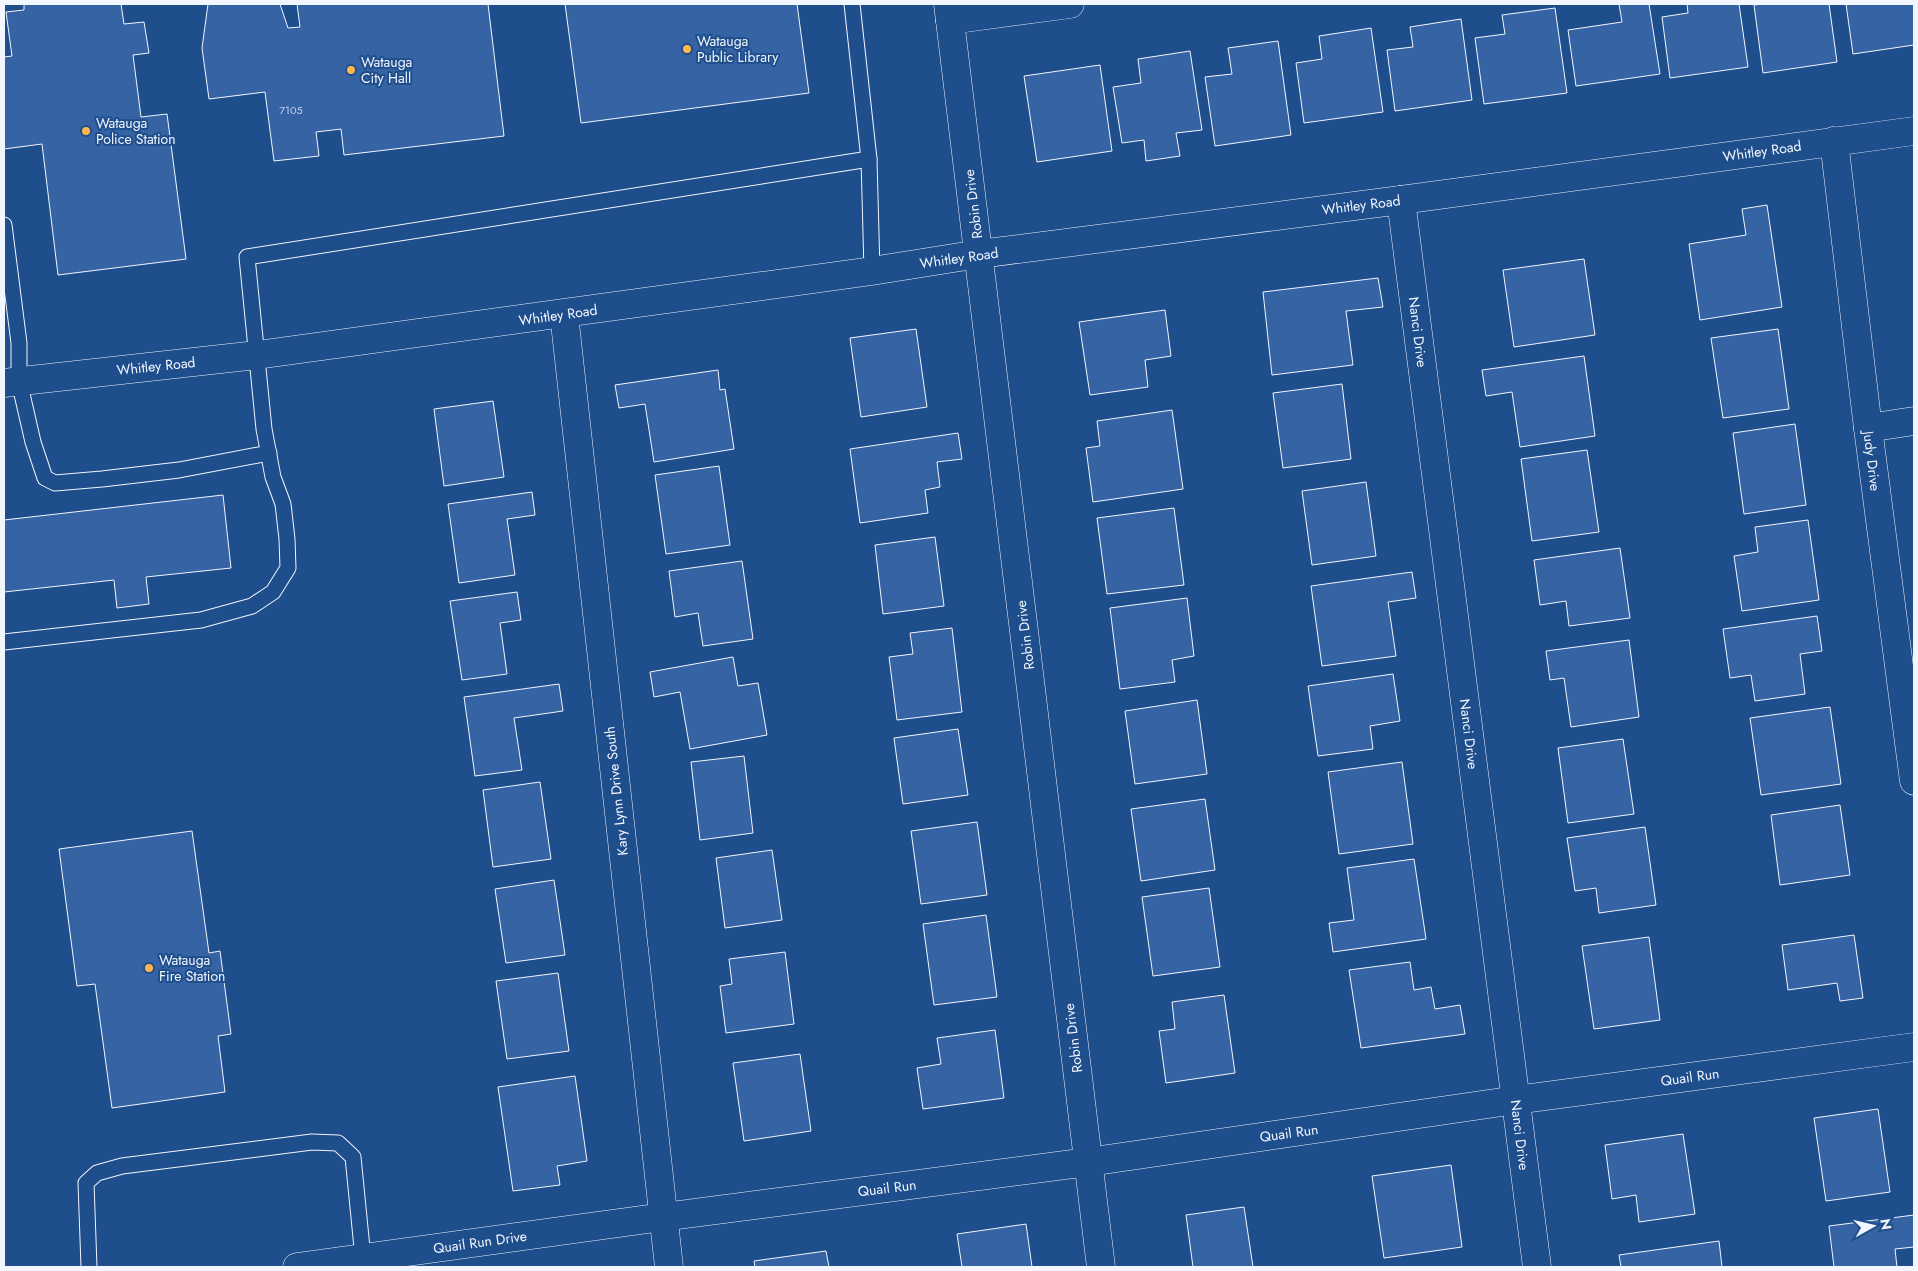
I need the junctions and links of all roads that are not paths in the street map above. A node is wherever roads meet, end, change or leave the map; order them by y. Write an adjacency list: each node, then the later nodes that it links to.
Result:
1 (852, 4): 6 (lane)
2 (1070, 4): 3 (street)
3 (949, 12): 9 (street, Robin Drive)
4 (1914, 131): 5 (street, Whitley Road)
5 (1834, 141): 7 (street, Whitley Road); 16 (street, Judy Drive)
6 (869, 159): 10 (lane); 13 (lane)
7 (1401, 200): 9 (street, Whitley Road); 21 (street, Nanci Drive)
8 (4, 225): 11 (lane)
9 (979, 254): 10 (street, Whitley Road); 22 (street, Robin Drive)
10 (872, 271): 12 (street, Whitley Road)
11 (9, 303): 14 (lane)
12 (564, 314): 13 (street, Whitley Road); 23 (street, Kary Lynn Drive South)
13 (257, 355): 14 (street, Whitley Road); 17 (lane)
14 (12, 382): 17 (lane)
15 (1914, 421): 16 (street)
16 (1868, 428): 19 (street, Judy Drive)
17 (269, 453): 18 (lane)
18 (4, 642)
19 (1914, 781)
20 (1914, 1047): 21 (street, Quail Run)
21 (1516, 1100): 22 (street, Quail Run); 29 (street, Nanci Drive)
22 (1088, 1162): 23 (street, Quail Run); 28 (street, Robin Drive)
23 (663, 1217): 24 (street, Quail Run Drive); 27 (street, Kary Lynn Drive South)
24 (363, 1258): 25 (lane); 26 (street, Quail Run Drive)
25 (89, 1267)
26 (298, 1267)
27 (669, 1267)
28 (1101, 1267)
29 (1537, 1267)

